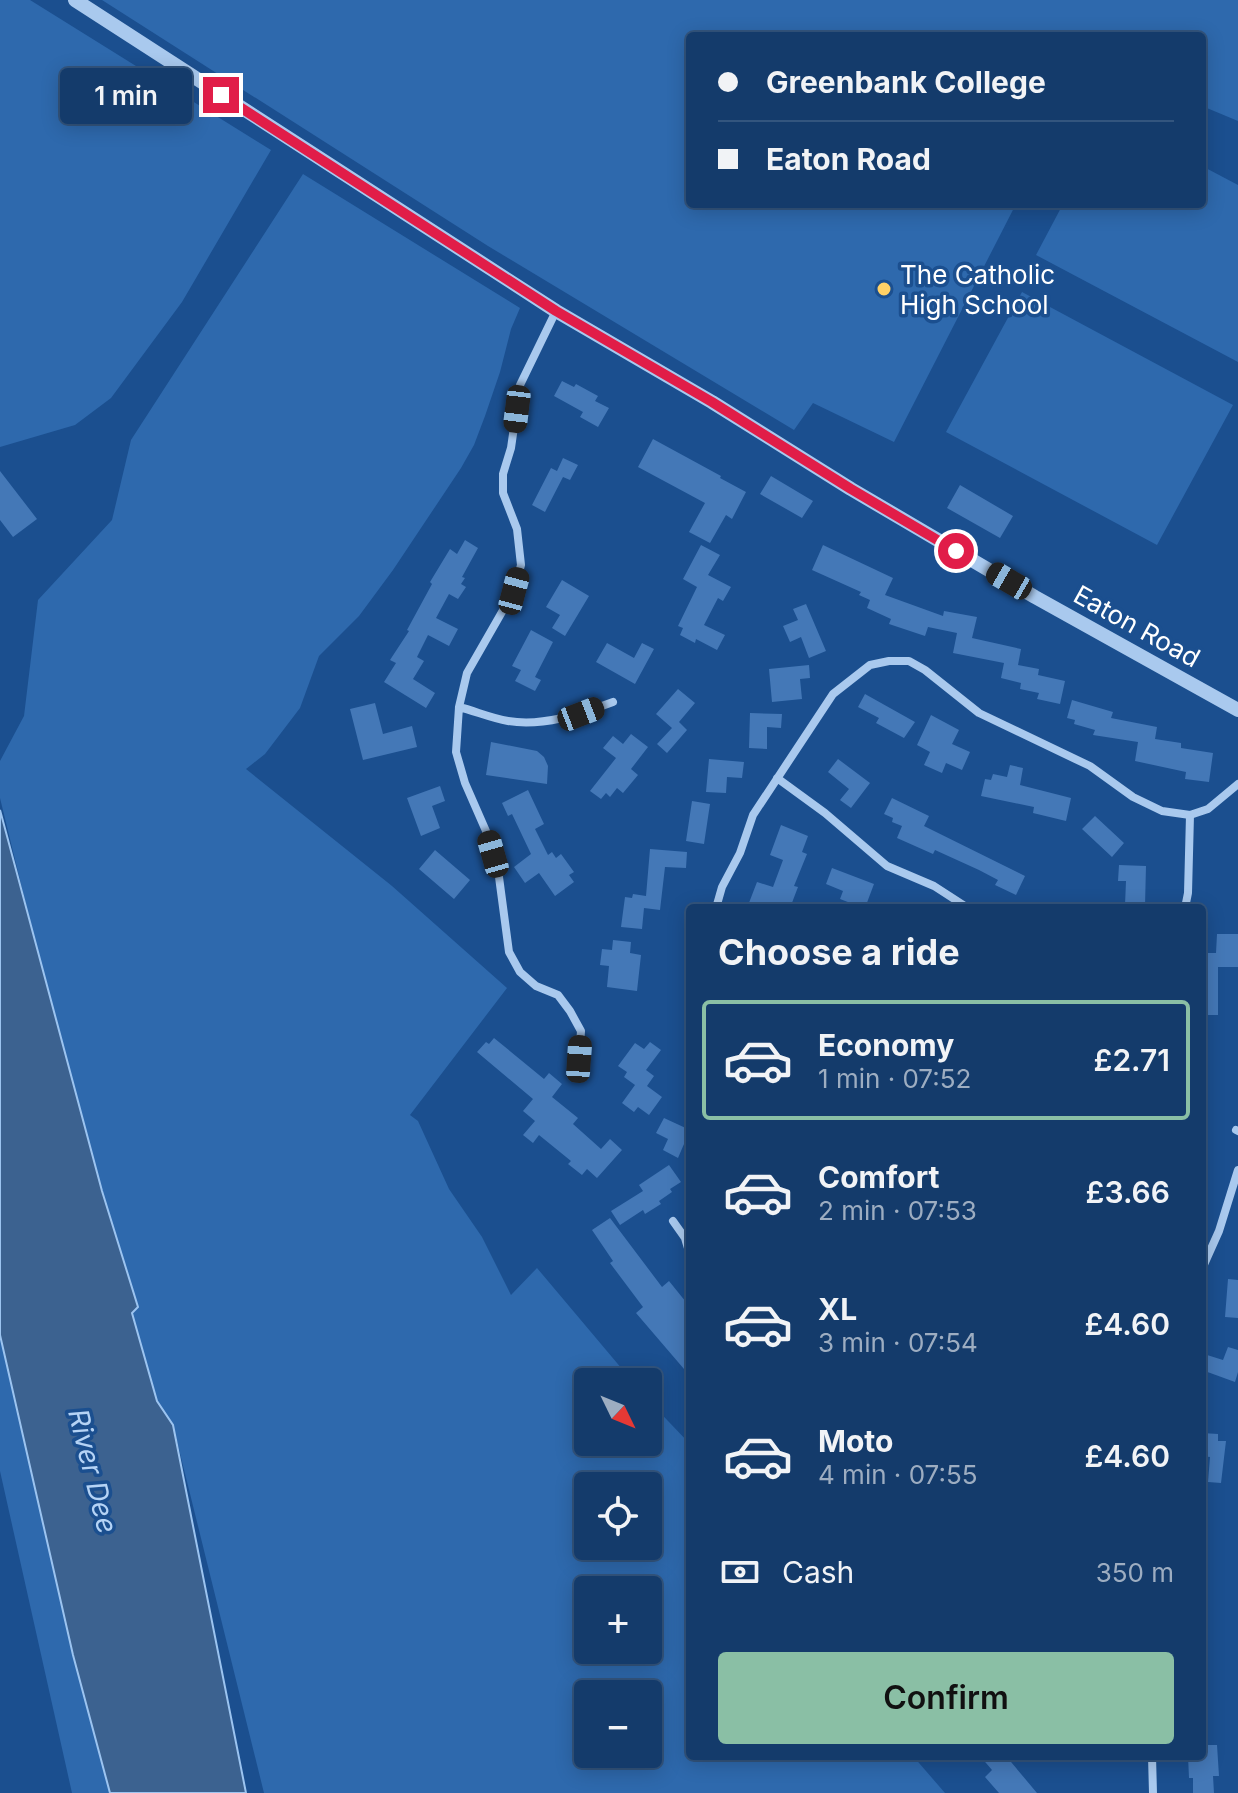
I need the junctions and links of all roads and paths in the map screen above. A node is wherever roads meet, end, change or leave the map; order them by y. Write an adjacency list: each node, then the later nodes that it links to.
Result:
1 (75, 0): 2 (street, Eaton Road)
2 (556, 311): 4 (street); 5 (street, Eaton Road)
3 (613, 702): 4 (street)
4 (459, 707): 12 (street)
5 (1238, 710)
6 (777, 778): 8 (street); 9 (street); 10 (street)
7 (1238, 784): 8 (street)
8 (1190, 815): 11 (street)
9 (717, 904)
10 (962, 904)
11 (1186, 904)
12 (579, 1059)
13 (1238, 1170): 16 (street)
14 (673, 1221): 15 (street)
15 (686, 1236)
16 (1206, 1260)
17 (1152, 1760): 18 (street)
18 (1153, 1793)

